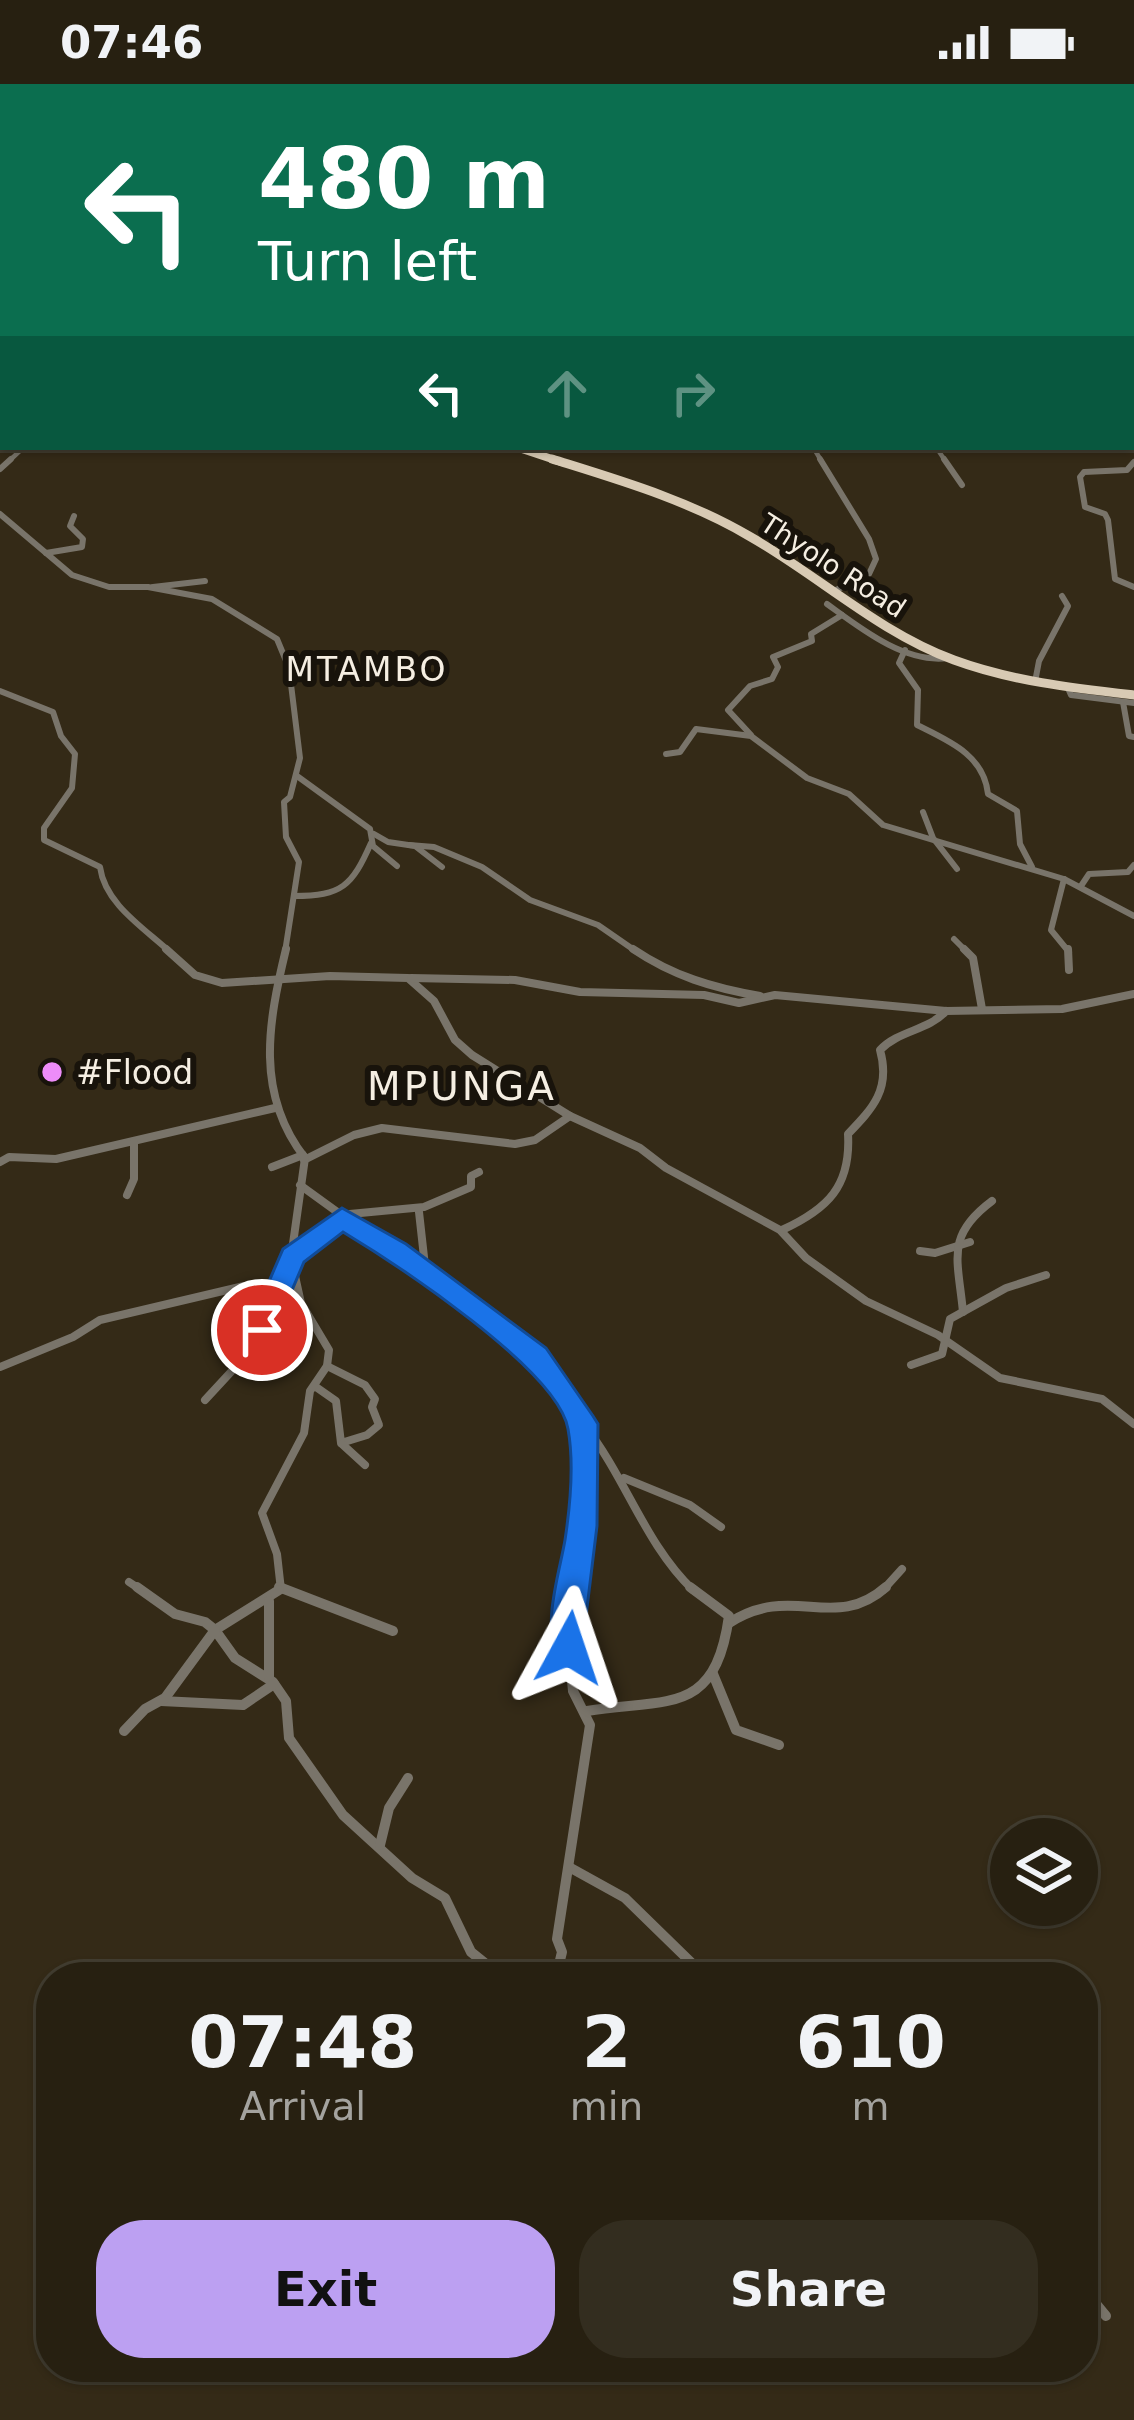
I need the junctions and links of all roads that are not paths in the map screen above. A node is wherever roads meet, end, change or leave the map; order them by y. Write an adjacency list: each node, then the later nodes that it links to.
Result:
1 (525, 450): 12 (highway, Thyolo Road)
2 (815, 450): 12 (street)
3 (938, 450): 5 (street)
4 (1134, 462): 10 (street)
5 (962, 485)
6 (0, 514): 8 (street)
7 (74, 516): 8 (street)
8 (44, 553): 11 (street)
9 (205, 580): 11 (street)
10 (1134, 587)
11 (152, 588): 26 (street)
12 (833, 591): 17 (highway, Thyolo Road)
13 (1062, 596): 18 (street)
14 (827, 604): 15 (street)
15 (842, 615): 16 (street); 23 (street)
16 (905, 650): 17 (street); 34 (street)
17 (948, 658): 18 (highway, Thyolo Road)
18 (1035, 682): 19 (highway, Thyolo Road)
19 (1068, 688): 21 (highway, Thyolo Road); 22 (street)
20 (0, 691): 43 (street)
21 (1134, 699): 22 (street)
22 (1124, 702): 24 (street)
23 (751, 736): 25 (street); 29 (street)
24 (1134, 737)
25 (666, 754)
26 (297, 776): 28 (street); 38 (street)
27 (923, 812): 29 (street)
28 (372, 837): 30 (street); 32 (street); 38 (street)
29 (938, 843): 34 (street); 35 (street)
30 (409, 845): 33 (street); 45 (street)
31 (1134, 865): 37 (street)
32 (397, 866)
33 (442, 868)
34 (1033, 868): 36 (street)
35 (957, 869)
36 (1064, 879): 37 (street); 41 (street)
37 (1081, 886): 39 (street)
38 (295, 896): 43 (street)
39 (1134, 916)
40 (954, 939): 46 (street)
41 (1069, 970)
42 (408, 978): 43 (street); 45 (street); 49 (street)
43 (278, 979): 48 (street)
44 (1134, 994): 46 (street)
45 (762, 997): 47 (street)
46 (982, 1009): 47 (street)
47 (946, 1010): 62 (street)
48 (275, 1108): 50 (street); 53 (street)
49 (570, 1116): 53 (street); 62 (street)
50 (134, 1142): 52 (street); 58 (street)
51 (0, 1148): 52 (street)
52 (33, 1157): 54 (street)
53 (304, 1157): 55 (street); 57 (street)
54 (0, 1162)
55 (272, 1167)
56 (479, 1172): 60 (street)
57 (299, 1184): 61 (street); 66 (street)
58 (127, 1195)
59 (992, 1201): 64 (street)
60 (418, 1212): 61 (street); 67 (street)
61 (340, 1216): 66 (street); 67 (street)
62 (780, 1230): 71 (street)
63 (970, 1242): 64 (street)
64 (956, 1245): 65 (street); 70 (street)
65 (920, 1251)
66 (292, 1260): 69 (street); 73 (street)
67 (426, 1275): 77 (street)
68 (1046, 1275): 70 (street)
69 (282, 1283): 74 (street); 76 (street)
70 (963, 1312): 71 (street)
71 (946, 1340): 72 (street); 78 (street)
72 (910, 1365)
73 (327, 1366): 75 (street); 79 (street)
74 (0, 1367)
75 (316, 1387): 79 (street); 85 (street)
76 (205, 1400)
77 (583, 1424): 81 (street); 93 (street)
78 (1134, 1424)
79 (341, 1443): 80 (street)
80 (365, 1465)
81 (623, 1477): 82 (street); 87 (street)
82 (721, 1527)
83 (902, 1569): 87 (street)
84 (129, 1582): 88 (street)
85 (279, 1590): 86 (street); 89 (street)
86 (269, 1600): 88 (street); 91 (street)
87 (729, 1623): 90 (street)
88 (215, 1630): 91 (street); 92 (street)
89 (393, 1631)
90 (712, 1673): 93 (street); 95 (street)
91 (271, 1682): 92 (street); 97 (street)
92 (160, 1701): 94 (street)
93 (587, 1711): 98 (street)
94 (124, 1731)
95 (779, 1745)
96 (408, 1778): 97 (street)
97 (380, 1845): 99 (street)
98 (569, 1868): 100 (street); 101 (street)
99 (483, 1962)
100 (558, 1962)
101 (691, 1962)
102 (1098, 2306): 103 (street)
103 (1106, 2316)

